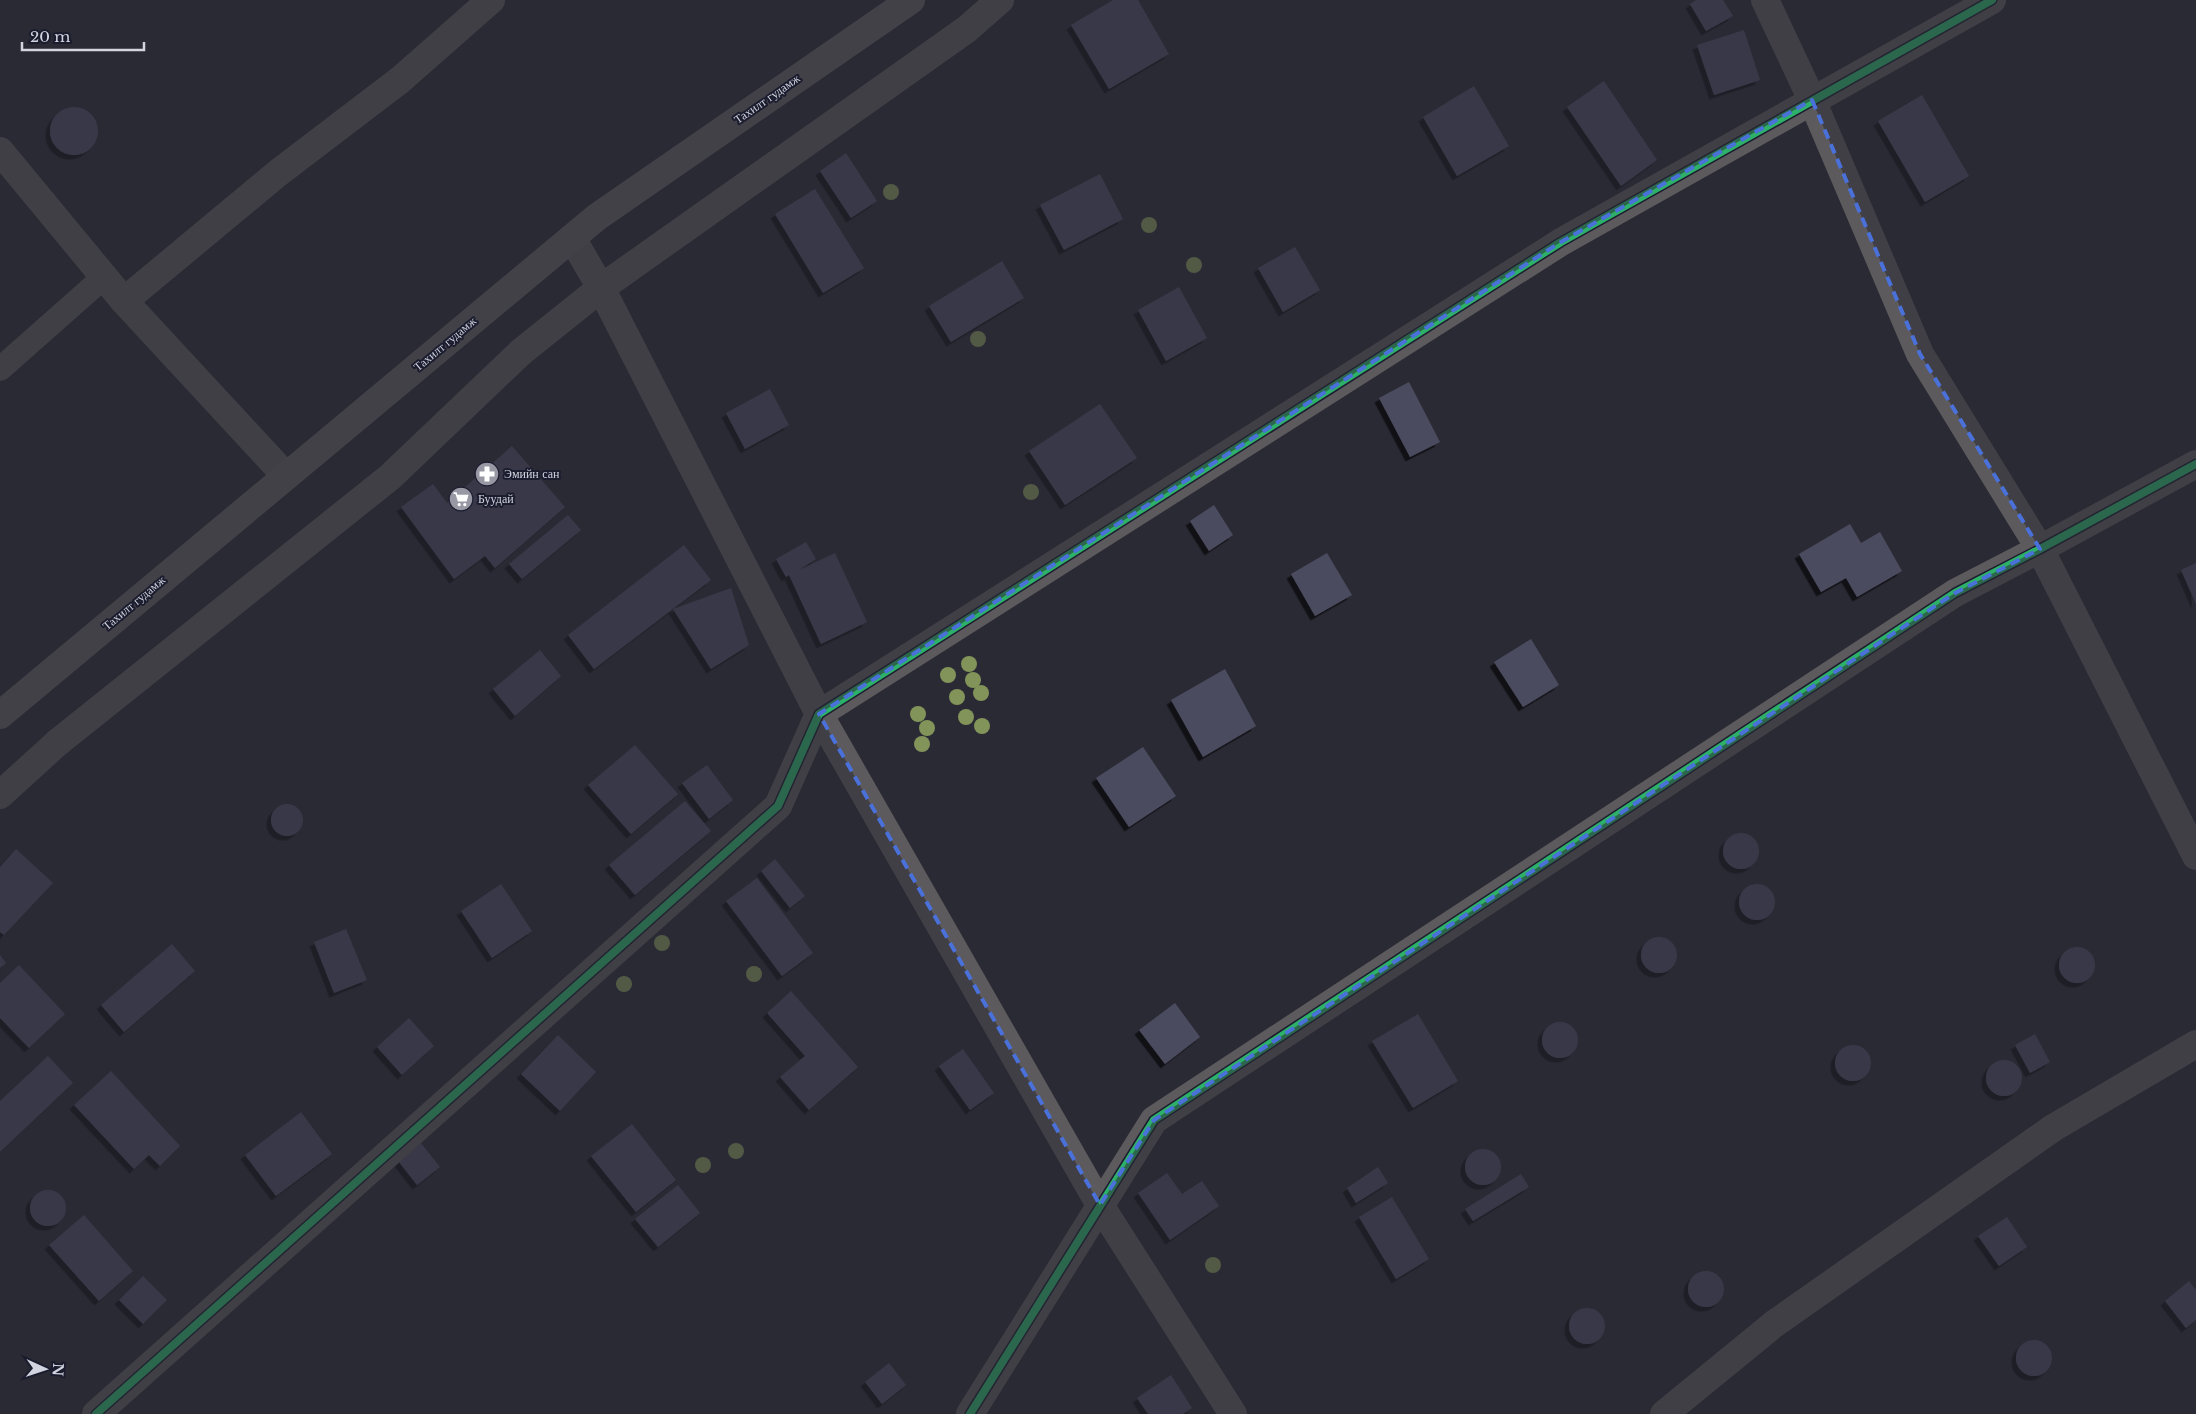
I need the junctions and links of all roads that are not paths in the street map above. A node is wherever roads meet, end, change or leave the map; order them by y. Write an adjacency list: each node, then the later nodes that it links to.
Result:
1 (491, 0): 11 (street)
2 (911, 0): 8 (main road, Тахилт гудамж)
3 (1000, 0): 10 (street)
4 (1765, 0): 6 (street)
5 (1992, 0): 6 (street)
6 (1812, 100): 15 (street); 16 (street)
7 (0, 151): 9 (street)
8 (572, 238): 10 (street); 14 (main road, Тахилт гудамж)
9 (104, 277): 11 (street); 12 (lane)
10 (601, 288): 16 (street); 18 (street)
11 (124, 301): 14 (street)
12 (0, 369)
13 (2196, 464): 15 (street)
14 (286, 476): 17 (main road, Тахилт гудамж)
15 (2040, 550): 19 (street); 21 (street)
16 (819, 714): 21 (street); 22 (street)
17 (0, 715)
18 (0, 795)
19 (2196, 856)
20 (2196, 1044): 25 (street)
21 (1100, 1204): 23 (street); 24 (street)
22 (96, 1414)
23 (970, 1414)
24 (1233, 1414)
25 (1664, 1414)

